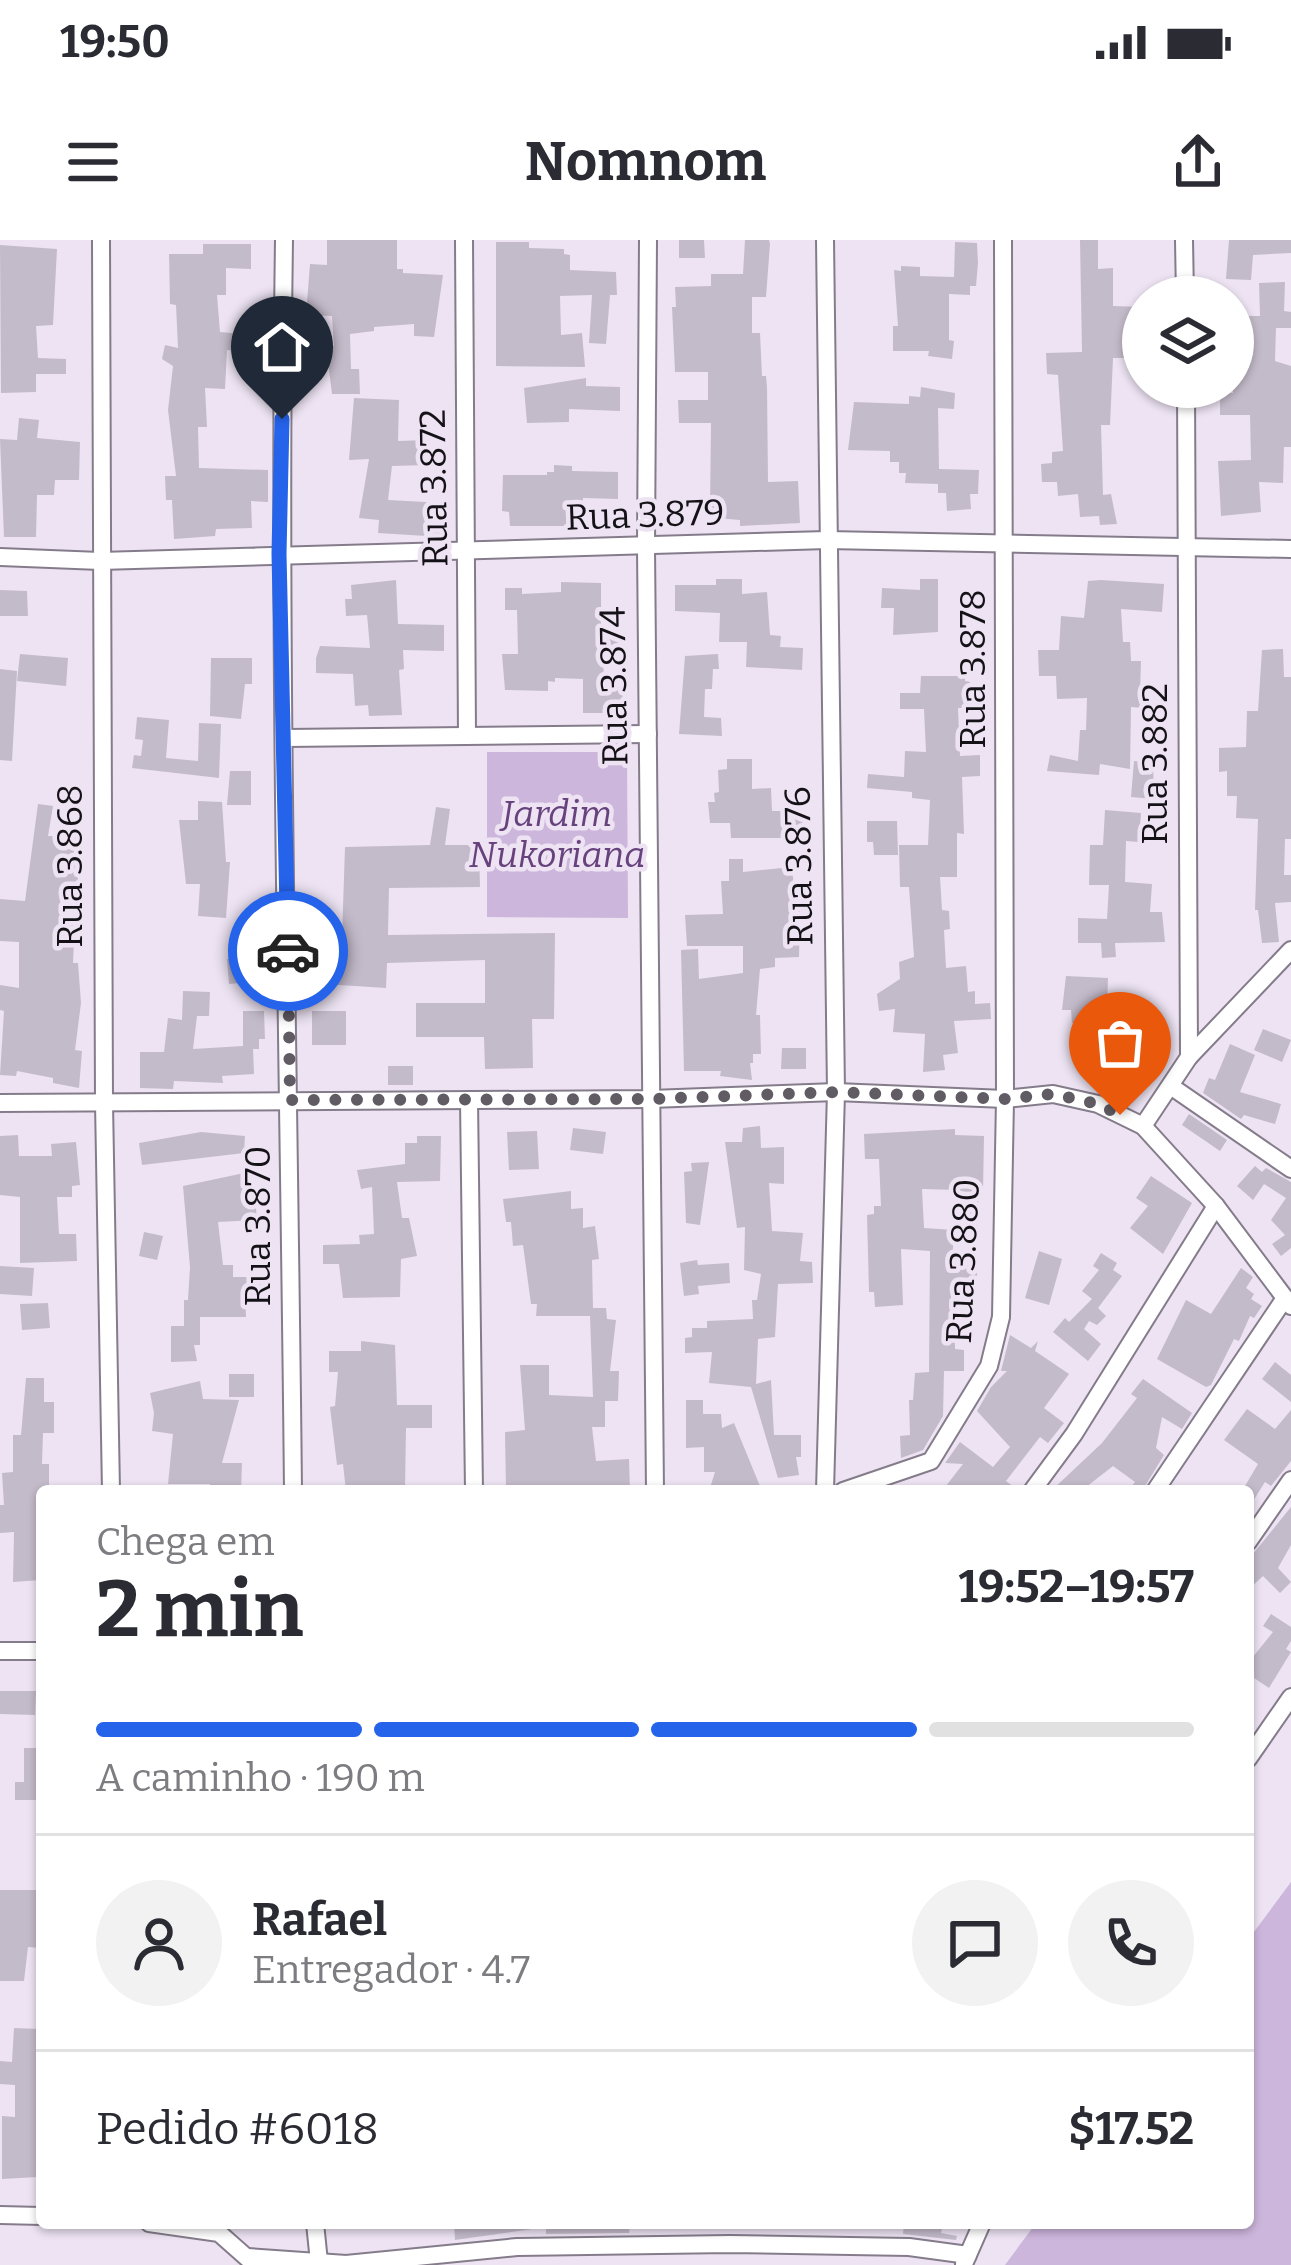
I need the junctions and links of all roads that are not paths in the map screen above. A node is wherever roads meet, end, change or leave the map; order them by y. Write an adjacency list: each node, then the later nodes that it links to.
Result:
1 (101, 240): 18 (street, Rua 3.868)
2 (284, 240): 16 (street, Rua 3.870)
3 (464, 240): 15 (street, Rua 3.872)
4 (648, 240): 12 (street, Rua 3.874)
5 (826, 240): 10 (street, Rua 3.876)
6 (1003, 240): 11 (street, Rua 3.878)
7 (1184, 240): 8 (street)
8 (1185, 276)
9 (1186, 408): 13 (street, Rua 3.882)
10 (827, 540): 11 (street, Rua 3.879); 12 (street, Rua 3.879); 25 (street, Rua 3.876)
11 (1006, 541): 13 (street, Rua 3.879); 27 (street, Rua 3.878)
12 (646, 548): 15 (street, Rua 3.879); 19 (street, Rua 3.874)
13 (1187, 548): 14 (street, Rua 3.879); 23 (street, Rua 3.882)
14 (1291, 549)
15 (469, 553): 16 (street, Rua 3.879); 20 (street, Rua 3.872)
16 (279, 554): 18 (street, Rua 3.879); 21 (street, Rua 3.870)
17 (0, 557): 18 (street, Rua 3.879)
18 (100, 561): 31 (street, Rua 3.868)
19 (648, 734): 20 (street); 26 (street, Rua 3.874)
20 (466, 736): 21 (street)
21 (286, 738): 28 (street, Rua 3.870)
22 (1291, 950): 23 (street)
23 (1189, 1057): 24 (street, Rua 3.882)
24 (1172, 1087): 32 (street, Rua 3.882); 33 (street)
25 (836, 1092): 26 (street); 27 (street); 41 (street, Rua 3.876)
26 (651, 1099): 29 (street); 40 (street, Rua 3.874)
27 (1005, 1099): 32 (street); 42 (street, Rua 3.880)
28 (290, 1100): 29 (street); 31 (street); 38 (street, Rua 3.870)
29 (470, 1100): 39 (street)
30 (0, 1103): 31 (street)
31 (104, 1103): 37 (street, Rua 3.868)
32 (1143, 1126): 34 (street)
33 (1291, 1169)
34 (1216, 1207): 35 (street); 43 (street)
35 (1288, 1302): 44 (street)
36 (1291, 1480): 45 (street)
37 (111, 1485)
38 (293, 1485)
39 (474, 1485)
40 (655, 1485)
41 (825, 1485)
42 (861, 1485)
43 (1036, 1485)
44 (1159, 1485)
45 (1254, 1533)
46 (36, 1651): 47 (street)
47 (0, 1652)
48 (1291, 1697): 49 (street)
49 (1254, 1750)
50 (0, 2215): 51 (street)
51 (36, 2216)
52 (187, 2229): 56 (street)
53 (316, 2229): 57 (street)
54 (979, 2229): 55 (street)
55 (966, 2260): 57 (street)
56 (251, 2261): 57 (street)
57 (319, 2262)

